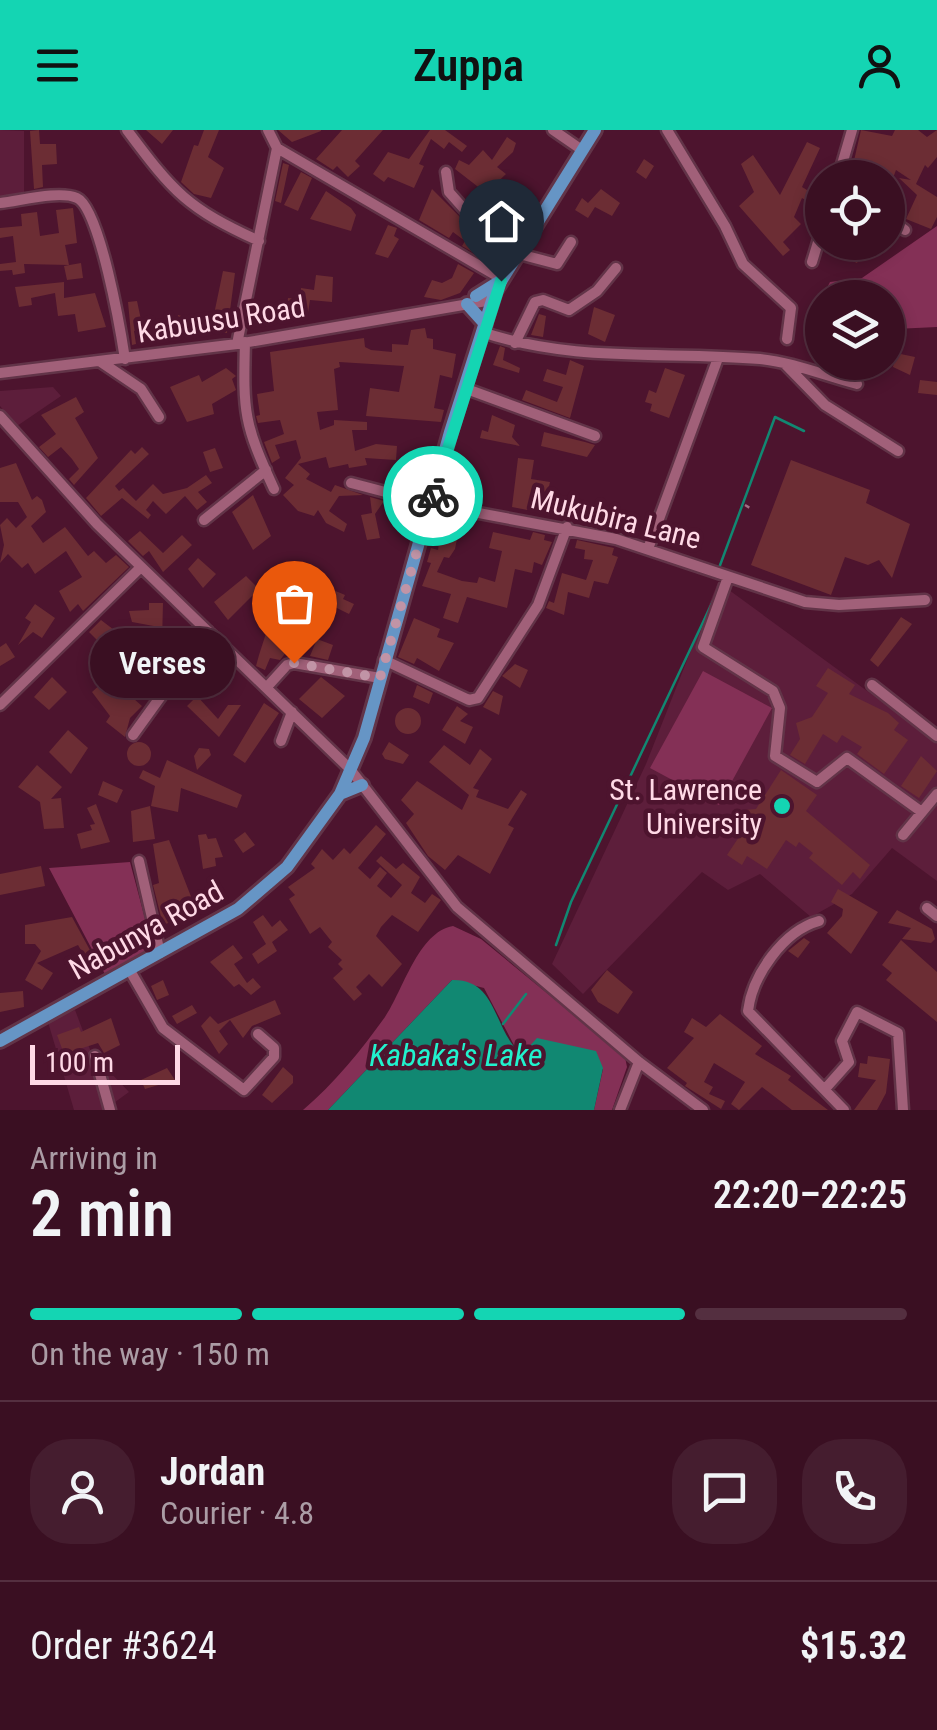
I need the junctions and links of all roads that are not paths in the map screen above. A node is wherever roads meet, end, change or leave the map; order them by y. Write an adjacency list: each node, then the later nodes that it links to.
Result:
1 (127, 130): 12 (street)
2 (268, 130): 7 (street)
3 (552, 130): 8 (street)
4 (595, 130): 8 (main road, Nabunya Road)
5 (667, 130): 19 (street)
6 (852, 130): 9 (street)
7 (277, 148): 12 (street); 16 (street)
8 (582, 150): 14 (main road, Nabunya Road)
9 (844, 160)
10 (446, 172): 14 (street)
11 (0, 202): 23 (street)
12 (259, 241): 20 (street)
13 (571, 242): 14 (street)
14 (521, 252): 16 (main road, Nabunya Road)
15 (616, 268): 21 (street)
16 (498, 288): 17 (main road); 17 (street, Kabuusu Road); 18 (main road, Nabunya Road)
17 (471, 300): 18 (main road); 20 (street, Kabuusu Road)
18 (484, 328): 21 (street); 28 (main road, Nabunya Road)
19 (787, 339)
20 (241, 343): 23 (street, Kabuusu Road); 33 (street)
21 (514, 343): 22 (street)
22 (718, 358): 25 (street); 39 (street)
23 (125, 360): 24 (street, Kabuusu Road)
24 (100, 361): 26 (street, Kabuusu Road); 30 (street)
25 (785, 364): 27 (street); 32 (street)
26 (0, 373)
27 (858, 384)
28 (464, 388): 31 (street); 36 (main road, Nabunya Road)
29 (0, 416): 40 (street)
30 (159, 417)
31 (594, 436)
32 (898, 451)
33 (266, 470): 35 (street); 37 (street)
34 (351, 483): 36 (street, Mukubira Lane)
35 (274, 488)
36 (430, 504): 38 (street, Mukubira Lane); 44 (main road, Nabunya Road)
37 (204, 520)
38 (567, 527): 39 (street, Mukubira Lane); 44 (street)
39 (648, 549): 41 (street, Mukubira Lane)
40 (141, 567): 43 (street); 48 (street)
41 (728, 577): 42 (street, Mukubira Lane); 57 (street)
42 (924, 600)
43 (208, 631): 47 (street); 50 (street)
44 (384, 660): 45 (main road, Nabunya Road)
45 (380, 678): 47 (street); 53 (main road, Nabunya Road)
46 (872, 685): 51 (street)
47 (267, 687): 49 (street)
48 (0, 706)
49 (292, 712): 52 (street); 53 (street)
50 (132, 735)
51 (937, 736)
52 (281, 742)
53 (350, 769): 54 (street); 55 (main road, Nabunya Road)
54 (362, 785): 55 (main road); 68 (street)
55 (340, 794): 63 (main road, Nabunya Road)
56 (937, 794): 57 (street)
57 (919, 810): 58 (street)
58 (903, 836)
59 (139, 861): 63 (street)
60 (927, 908): 61 (street)
61 (937, 916)
62 (819, 921): 69 (street)
63 (160, 953): 64 (main road, Nabunya Road)
64 (129, 970): 65 (street); 66 (main road, Nabunya Road)
65 (258, 1034)
66 (0, 1041)
67 (95, 1056): 70 (street)
68 (639, 1062): 71 (street); 72 (street)
69 (825, 1089): 73 (street); 74 (street)
70 (110, 1110)
71 (620, 1110)
72 (703, 1110)
73 (844, 1110)
74 (903, 1110)

